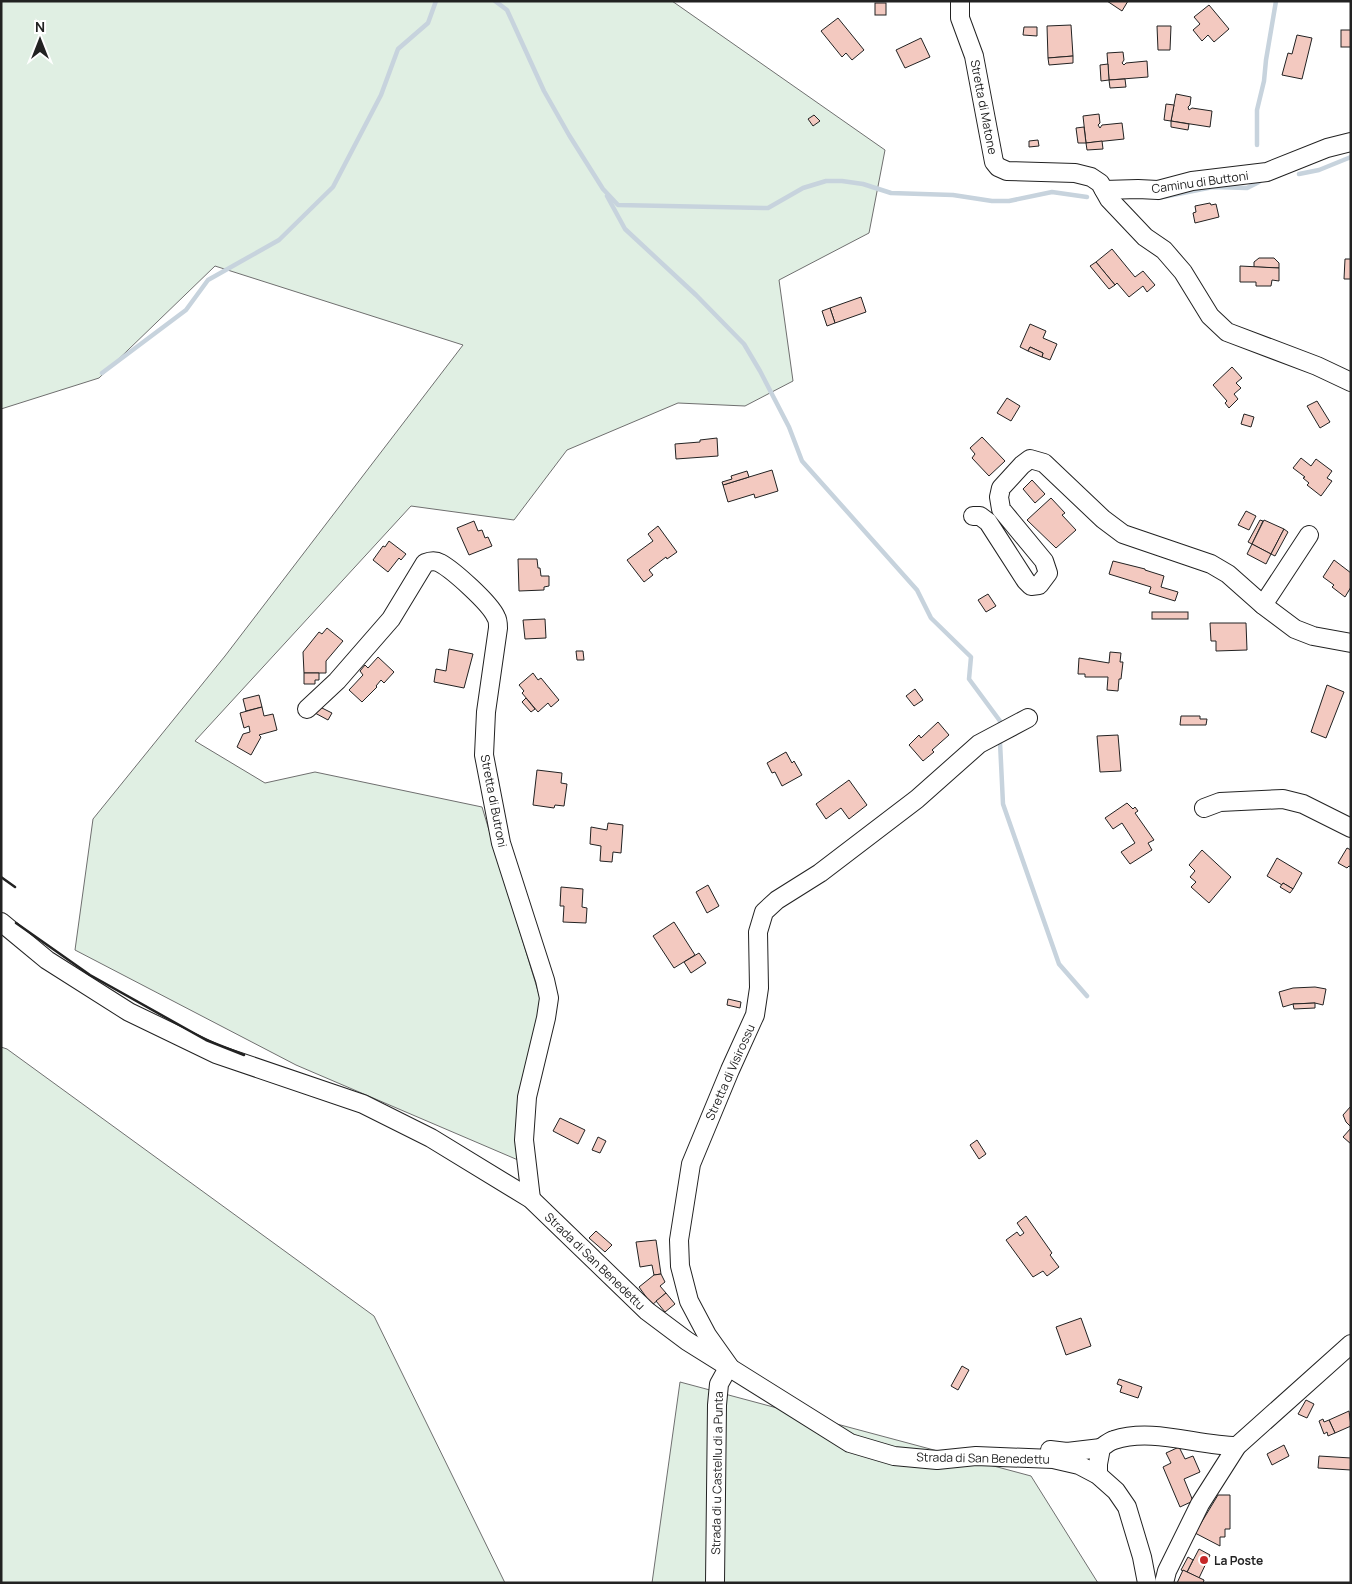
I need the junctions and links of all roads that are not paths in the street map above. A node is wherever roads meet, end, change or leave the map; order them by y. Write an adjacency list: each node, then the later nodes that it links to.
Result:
1 (960, 1): 3 (street, Stretta di Matone)
2 (1351, 142): 3 (street, Caminu di Buttoni)
3 (1104, 190): 4 (street, Stretta di Matone)
4 (1351, 382)
5 (972, 516): 7 (street)
6 (1309, 535): 7 (street)
7 (1263, 605): 8 (street)
8 (1351, 643)
9 (307, 709): 14 (street, Stretta di Butroni)
10 (1028, 718): 16 (street, Stretta di Visirossu)
11 (1204, 808): 12 (street)
12 (1351, 828)
13 (1, 922): 14 (street, Strada di San Benedettu)
14 (531, 1199): 16 (street, Strada di San Benedettu)
15 (1351, 1344): 17 (street)
16 (729, 1366): 19 (street, Strada di San Benedettu); 21 (street, Strada di u Castellu di a Punta)
17 (1237, 1446): 18 (street); 23 (street)
18 (1102, 1448): 19 (street); 20 (street)
19 (1028, 1457): 20 (street, Strada di San Benedettu)
20 (1098, 1475): 22 (street, Strada di San Benedettu)
21 (715, 1583)
22 (1147, 1583)
23 (1164, 1583)

